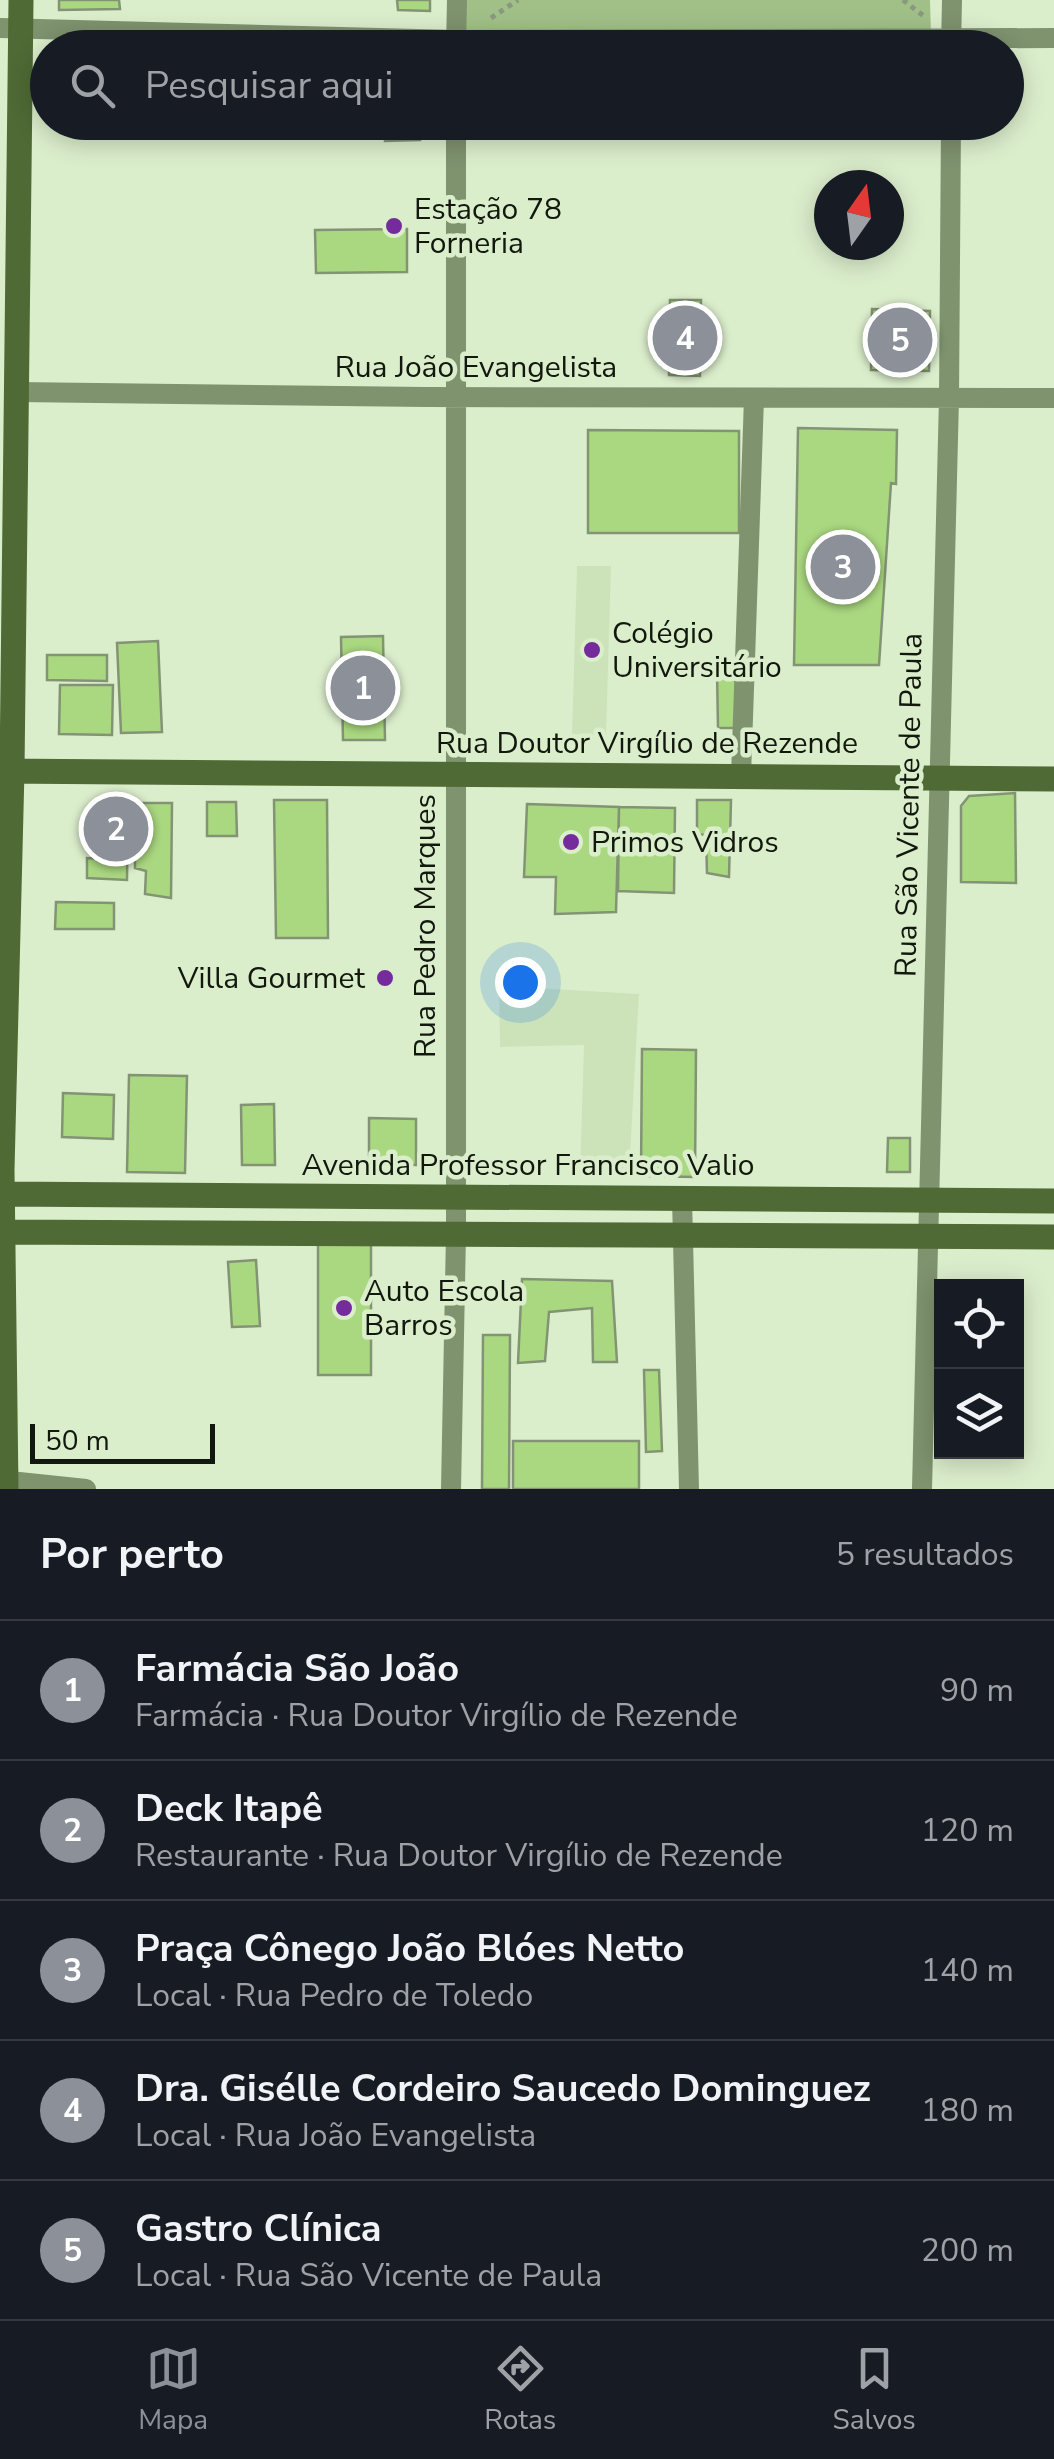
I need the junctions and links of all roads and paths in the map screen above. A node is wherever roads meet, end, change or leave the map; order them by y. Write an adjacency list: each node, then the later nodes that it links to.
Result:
1 (21, 0): 4 (main road)
2 (457, 0): 6 (street)
3 (952, 0): 7 (street)
4 (11, 28): 5 (street); 12 (main road)
5 (67, 30)
6 (456, 30)
7 (952, 30)
8 (1054, 38): 9 (street)
9 (1024, 39)
10 (456, 140): 13 (street, Rua Pedro Marques)
11 (951, 140): 15 (street, Rua São Vicente de Paula)
12 (18, 392): 13 (street, Rua João Evangelista); 17 (main road)
13 (454, 398): 14 (street, Rua João Evangelista); 18 (street, Rua Pedro Marques)
14 (754, 398): 15 (street, Rua João Evangelista); 19 (street)
15 (948, 398): 16 (street, Rua João Evangelista); 20 (street, Rua São Vicente de Paula)
16 (1054, 398)
17 (6, 771): 18 (main road, Rua Doutor Virgílio de Rezende); 22 (main road)
18 (454, 774): 19 (main road, Rua Doutor Virgílio de Rezende); 23 (street, Rua Pedro Marques)
19 (741, 776): 20 (main road, Rua Doutor Virgílio de Rezende)
20 (940, 778): 21 (main road, Rua Doutor Virgílio de Rezende); 25 (street, Rua São Vicente de Paula)
21 (1054, 778)
22 (2, 1194): 23 (main road, Avenida Professor Francisco Valio); 27 (main road)
23 (456, 1197): 24 (main road, Avenida Professor Francisco Valio); 28 (street, Rua Pedro Marques)
24 (682, 1198): 25 (main road, Avenida Professor Francisco Valio); 29 (street)
25 (929, 1200): 26 (main road, Avenida Professor Francisco Valio); 30 (street, Rua São Vicente de Paula)
26 (1054, 1201)
27 (1, 1232): 28 (main road); 32 (main road)
28 (456, 1234): 29 (main road); 34 (street, Rua Pedro Marques)
29 (682, 1236): 30 (main road); 35 (street)
30 (928, 1236): 31 (main road); 36 (street, Rua São Vicente de Paula)
31 (1054, 1237)
32 (4, 1483): 33 (street)
33 (86, 1489)
34 (451, 1489)
35 (689, 1489)
36 (922, 1489)

